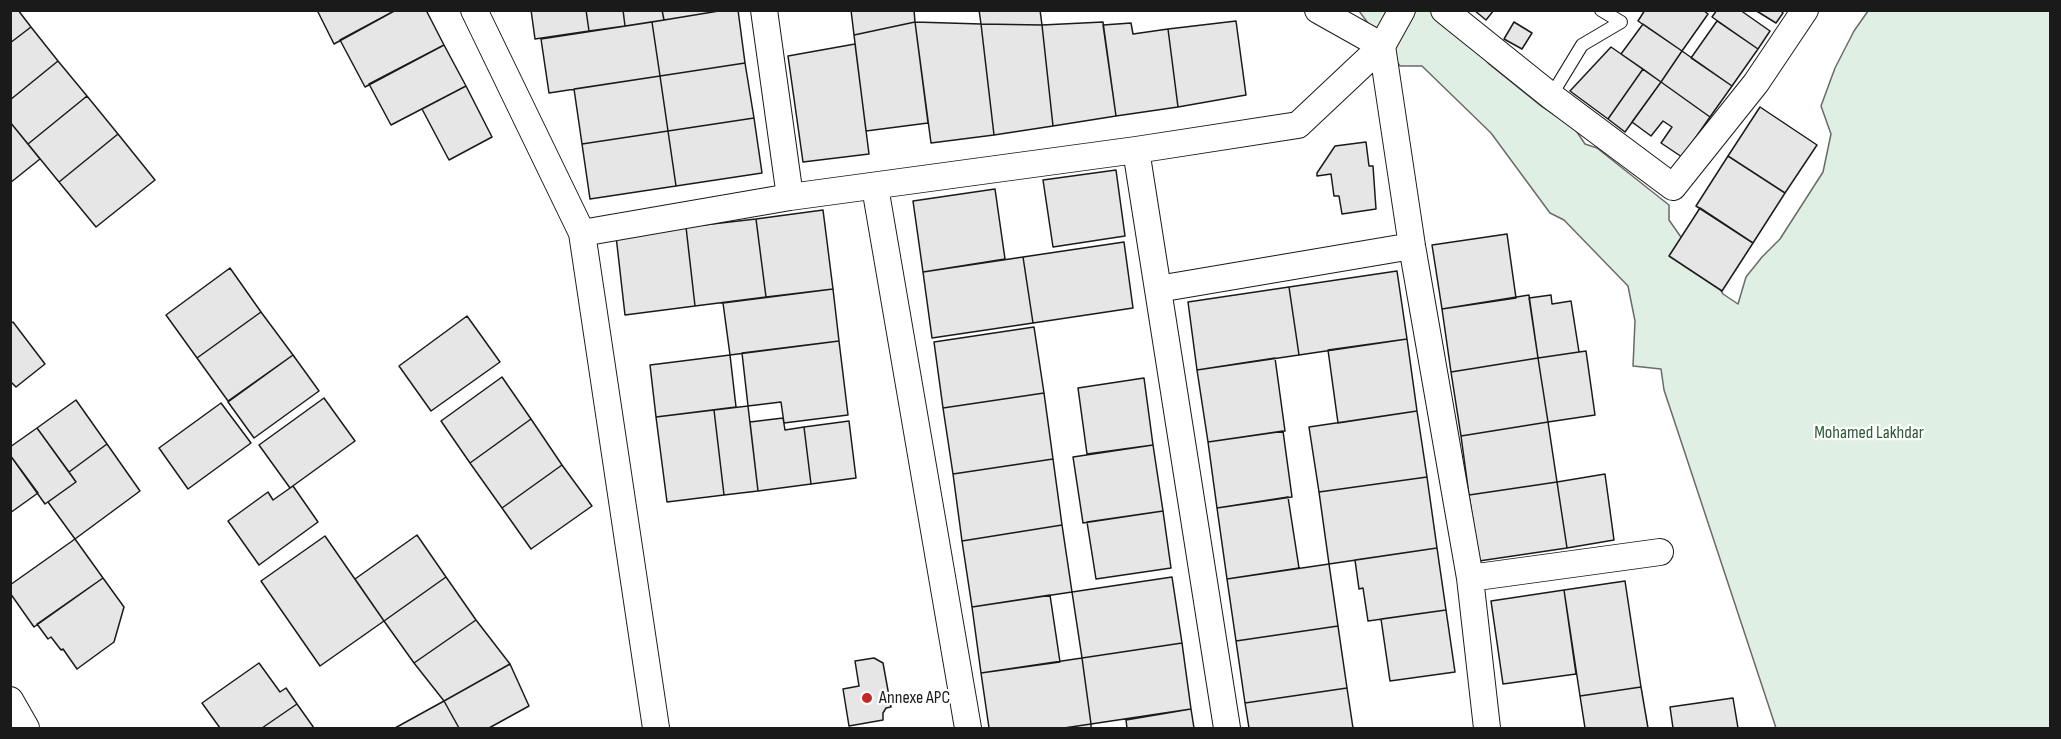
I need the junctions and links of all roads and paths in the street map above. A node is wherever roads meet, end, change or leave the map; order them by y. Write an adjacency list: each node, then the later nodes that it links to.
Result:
1 (474, 10): 13 (street)
2 (764, 10): 12 (street)
3 (1318, 10): 8 (street)
4 (1402, 10): 8 (street)
5 (1443, 10): 9 (street)
6 (1601, 10): 9 (lane)
7 (1805, 10): 9 (street)
8 (1382, 46): 10 (street); 14 (street)
9 (1551, 96)
10 (1136, 150): 11 (street); 15 (street)
11 (875, 187): 12 (street); 21 (street)
12 (790, 197): 13 (street)
13 (582, 233): 20 (street)
14 (1412, 246): 15 (street); 17 (street)
15 (1158, 289): 22 (street)
16 (1660, 552): 17 (street)
17 (1470, 578): 23 (street)
18 (10, 700): 19 (street)
19 (26, 729)
20 (656, 729)
21 (968, 729)
22 (1227, 729)
23 (1487, 729)

